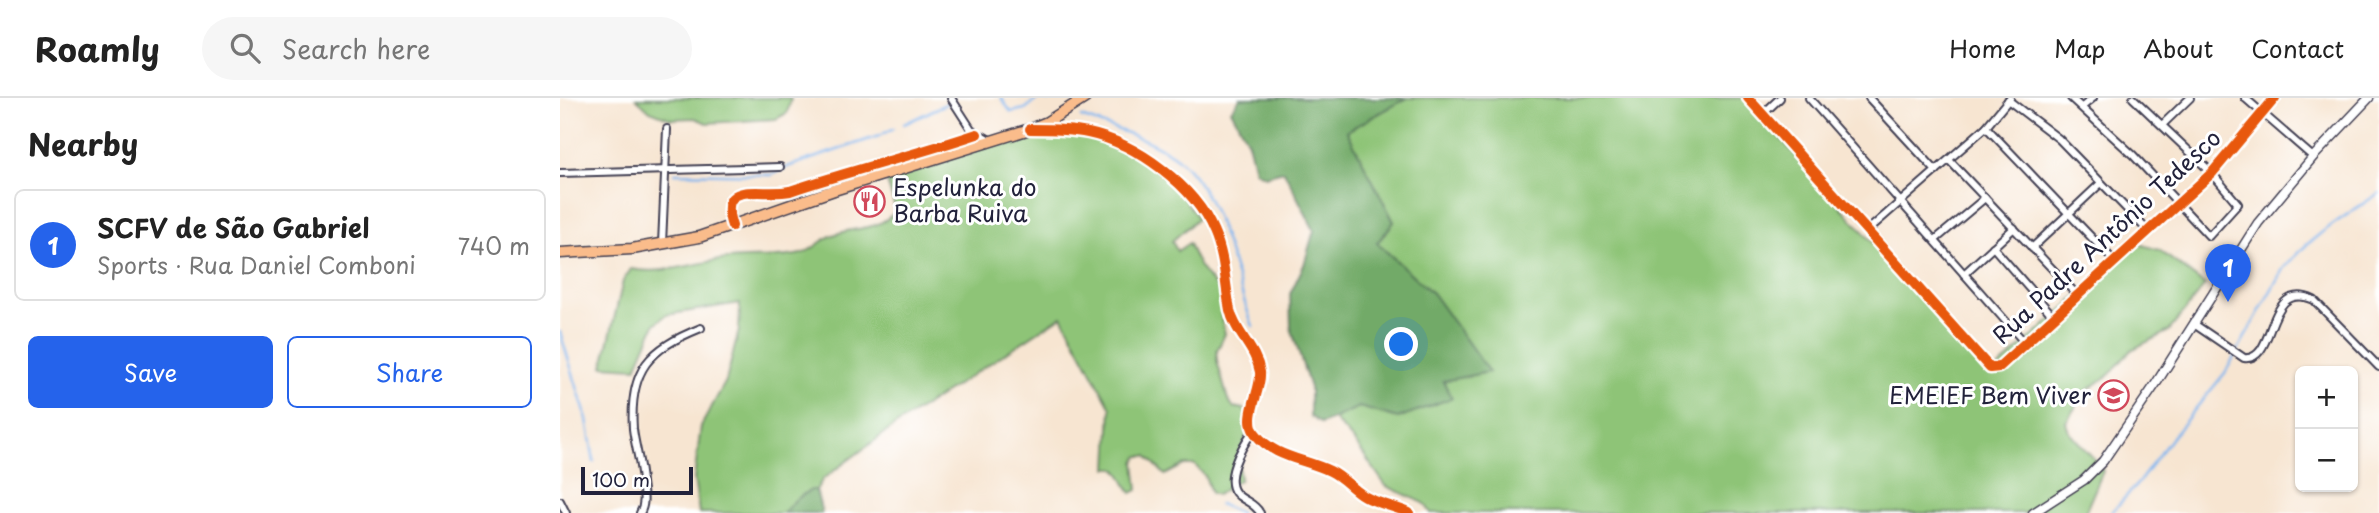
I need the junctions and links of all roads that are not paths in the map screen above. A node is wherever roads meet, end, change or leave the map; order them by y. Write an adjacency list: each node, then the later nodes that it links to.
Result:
1 (951, 98): 22 (street)
2 (1085, 98): 20 (main road)
3 (1748, 98): 17 (street)
4 (1780, 98): 17 (street)
5 (1809, 98): 33 (street)
6 (1869, 98): 27 (street)
7 (2071, 98): 15 (street)
8 (2092, 98): 15 (street)
9 (2133, 98): 18 (street)
10 (2190, 98): 18 (street)
11 (2245, 98): 16 (street)
12 (2275, 98): 16 (street, Rua Padre Antônio Tedesco)
13 (2369, 98): 24 (street)
14 (2009, 99): 19 (street); 31 (street)
15 (2082, 107): 34 (street)
16 (2263, 113): 24 (street); 30 (street, Rua Padre Antônio Tedesco)
17 (1763, 114): 38 (street)
18 (2162, 125): 30 (street)
19 (1986, 127): 25 (street); 35 (street)
20 (1030, 129): 23 (main road); 53 (street)
21 (667, 130): 28 (street)
22 (977, 134): 23 (street); 36 (street)
23 (992, 141): 36 (main road)
24 (2313, 157): 49 (street)
25 (1949, 160): 27 (street); 32 (street)
26 (780, 167): 28 (street)
27 (1936, 171): 33 (street)
28 (664, 172): 29 (street); 41 (street)
29 (560, 173)
30 (2212, 173): 34 (street, Rua Padre Antônio Tedesco); 34 (street)
31 (2101, 183): 35 (street); 39 (street)
32 (1985, 198): 37 (street); 40 (street)
33 (1901, 202): 38 (street); 40 (street)
34 (2178, 204): 39 (street, Rua Padre Antônio Tedesco)
35 (2069, 214): 43 (street); 45 (street)
36 (732, 226): 41 (main road)
37 (2014, 228): 42 (street); 43 (street)
38 (1867, 231): 51 (street, Rua Padre Antônio Tedesco)
39 (2148, 231): 45 (street, Rua Padre Antônio Tedesco)
40 (1935, 240): 46 (street)
41 (662, 244): 44 (main road)
42 (1993, 247): 46 (street); 48 (street)
43 (2032, 248): 47 (street)
44 (560, 253)
45 (2115, 262): 47 (street, Rua Padre Antônio Tedesco)
46 (1964, 274): 51 (street)
47 (2078, 296): 48 (street, Rua Padre Antônio Tedesco)
48 (2054, 317): 51 (street, Rua Padre Antônio Tedesco)
49 (2194, 324): 52 (street); 59 (street)
50 (701, 328): 56 (street)
51 (2025, 343)
52 (2379, 367)
53 (1253, 431): 57 (street); 58 (street)
54 (560, 501): 55 (street)
55 (566, 513)
56 (640, 513)
57 (1260, 513)
58 (1409, 513)
59 (2033, 513)

